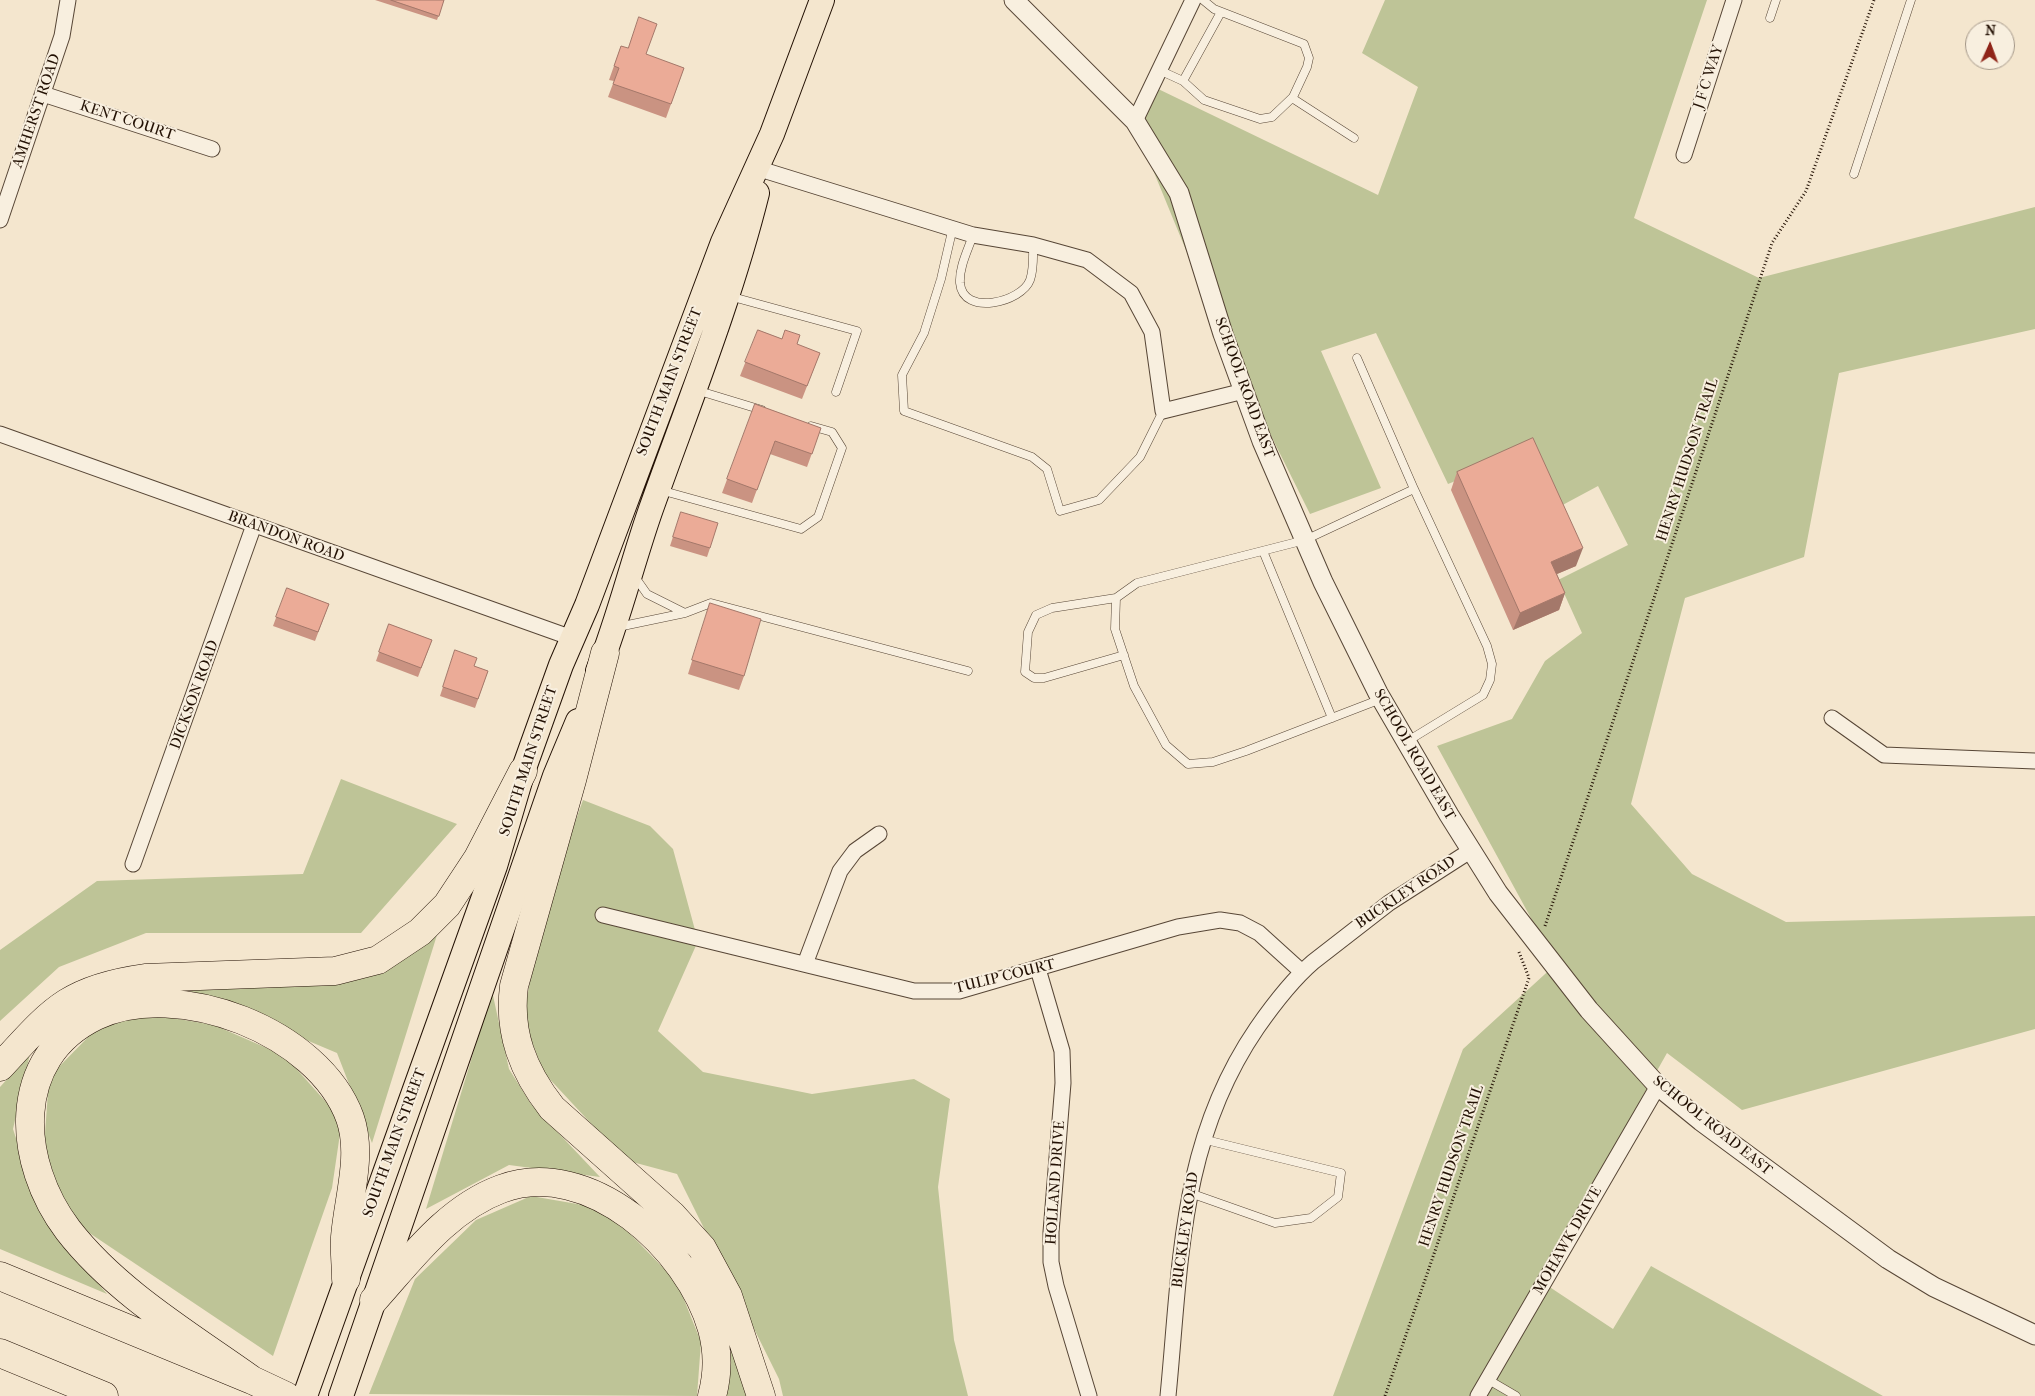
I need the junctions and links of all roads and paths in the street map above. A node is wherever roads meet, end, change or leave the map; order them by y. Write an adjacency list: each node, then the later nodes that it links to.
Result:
1 (68, 0): 14 (street, AMHERST ROAD)
2 (1014, 0): 16 (street, SCHOOL ROAD EAST)
3 (1193, 0): 12 (street)
4 (1204, 0): 10 (lane)
5 (1734, 0): 20 (street, J F C WAY)
6 (1776, 0): 11 (lane)
7 (1874, 0): 58 (path, HENRY HUDSON TRAIL)
8 (1911, 0): 22 (lane)
9 (819, 2): 17 (main road, SOUTH MAIN STREET)
10 (1221, 12): 13 (lane); 15 (lane)
11 (1770, 18)
12 (1158, 70): 13 (lane); 16 (street)
13 (1183, 81): 15 (lane)
14 (43, 94): 19 (street, KENT COURT); 23 (street, AMHERST ROAD)
15 (1292, 98): 18 (lane)
16 (1135, 120): 30 (street, SCHOOL ROAD EAST)
17 (772, 134): 21 (main road, SOUTH MAIN STREET); 44 (main road, SOUTH MAIN STREET)
18 (1354, 138)
19 (212, 149)
20 (1684, 154)
21 (763, 170): 24 (street); 27 (main road, SOUTH MAIN STREET)
22 (1854, 174)
23 (0, 220)
24 (952, 227): 25 (street); 32 (lane)
25 (974, 235): 26 (street); 26 (lane)
26 (1033, 245): 32 (street)
27 (727, 295): 29 (main road, SOUTH MAIN STREET); 31 (lane)
28 (1357, 358): 36 (lane)
29 (694, 389): 33 (lane); 37 (main road, SOUTH MAIN STREET)
30 (1244, 391): 32 (street); 39 (street, SCHOOL ROAD EAST)
31 (836, 392)
32 (1163, 411)
33 (768, 412)
34 (804, 424): 37 (lane)
35 (0, 434): 38 (street, BRANDON ROAD)
36 (1414, 489): 39 (lane); 51 (lane)
37 (658, 490): 41 (main road, SOUTH MAIN STREET)
38 (254, 525): 44 (street, BRANDON ROAD); 56 (street, DICKSON ROAD)
39 (1305, 540): 40 (lane); 48 (street, SCHOOL ROAD EAST)
40 (1263, 551): 42 (lane); 49 (lane)
41 (631, 571): 43 (lane); 45 (main road, SOUTH MAIN STREET)
42 (1116, 598): 46 (lane); 46 (lane)
43 (685, 613): 45 (lane); 47 (lane)
44 (572, 638): 53 (main road, SOUTH MAIN STREET)
45 (609, 640): 69 (main road, SOUTH MAIN STREET); 79 (highway)
46 (1124, 655): 49 (lane)
47 (968, 671)
48 (1381, 699): 49 (lane); 51 (street, SCHOOL ROAD EAST)
49 (1332, 718)
50 (1832, 718): 52 (street)
51 (1406, 742): 55 (street, SCHOOL ROAD EAST)
52 (2035, 761)
53 (523, 771): 63 (highway); 68 (main road, SOUTH MAIN STREET)
54 (879, 834): 60 (street)
55 (1470, 851): 62 (street, BUCKLEY ROAD); 64 (street, SCHOOL ROAD EAST)
56 (134, 864)
57 (603, 916): 60 (street, TULIP COURT)
58 (1539, 933)
59 (1524, 947): 82 (path, HENRY HUDSON TRAIL)
60 (805, 964): 61 (street, TULIP COURT)
61 (1038, 969): 62 (street, TULIP COURT); 80 (street, HOLLAND DRIVE)
62 (1302, 972): 65 (street, BUCKLEY ROAD)
63 (0, 1067)
64 (1658, 1086): 70 (street, SCHOOL ROAD EAST); 72 (street, MOHAWK DRIVE)
65 (1202, 1139): 66 (street, BUCKLEY ROAD); 66 (lane)
66 (1190, 1193): 81 (street, BUCKLEY ROAD)
67 (0, 1276): 73 (highway)
68 (346, 1280): 73 (highway); 76 (main road, SOUTH MAIN STREET)
69 (374, 1300): 77 (main road, SOUTH MAIN STREET); 78 (highway)
70 (2035, 1335)
71 (0, 1353): 74 (highway)
72 (1487, 1379): 83 (street, MOHAWK DRIVE); 84 (lane)
73 (252, 1380): 75 (highway)
74 (104, 1396)
75 (286, 1396)
76 (305, 1396)
77 (341, 1396)
78 (712, 1396)
79 (761, 1396)
80 (1089, 1396)
81 (1168, 1396)
82 (1385, 1396)
83 (1478, 1396)
84 (1516, 1396)

